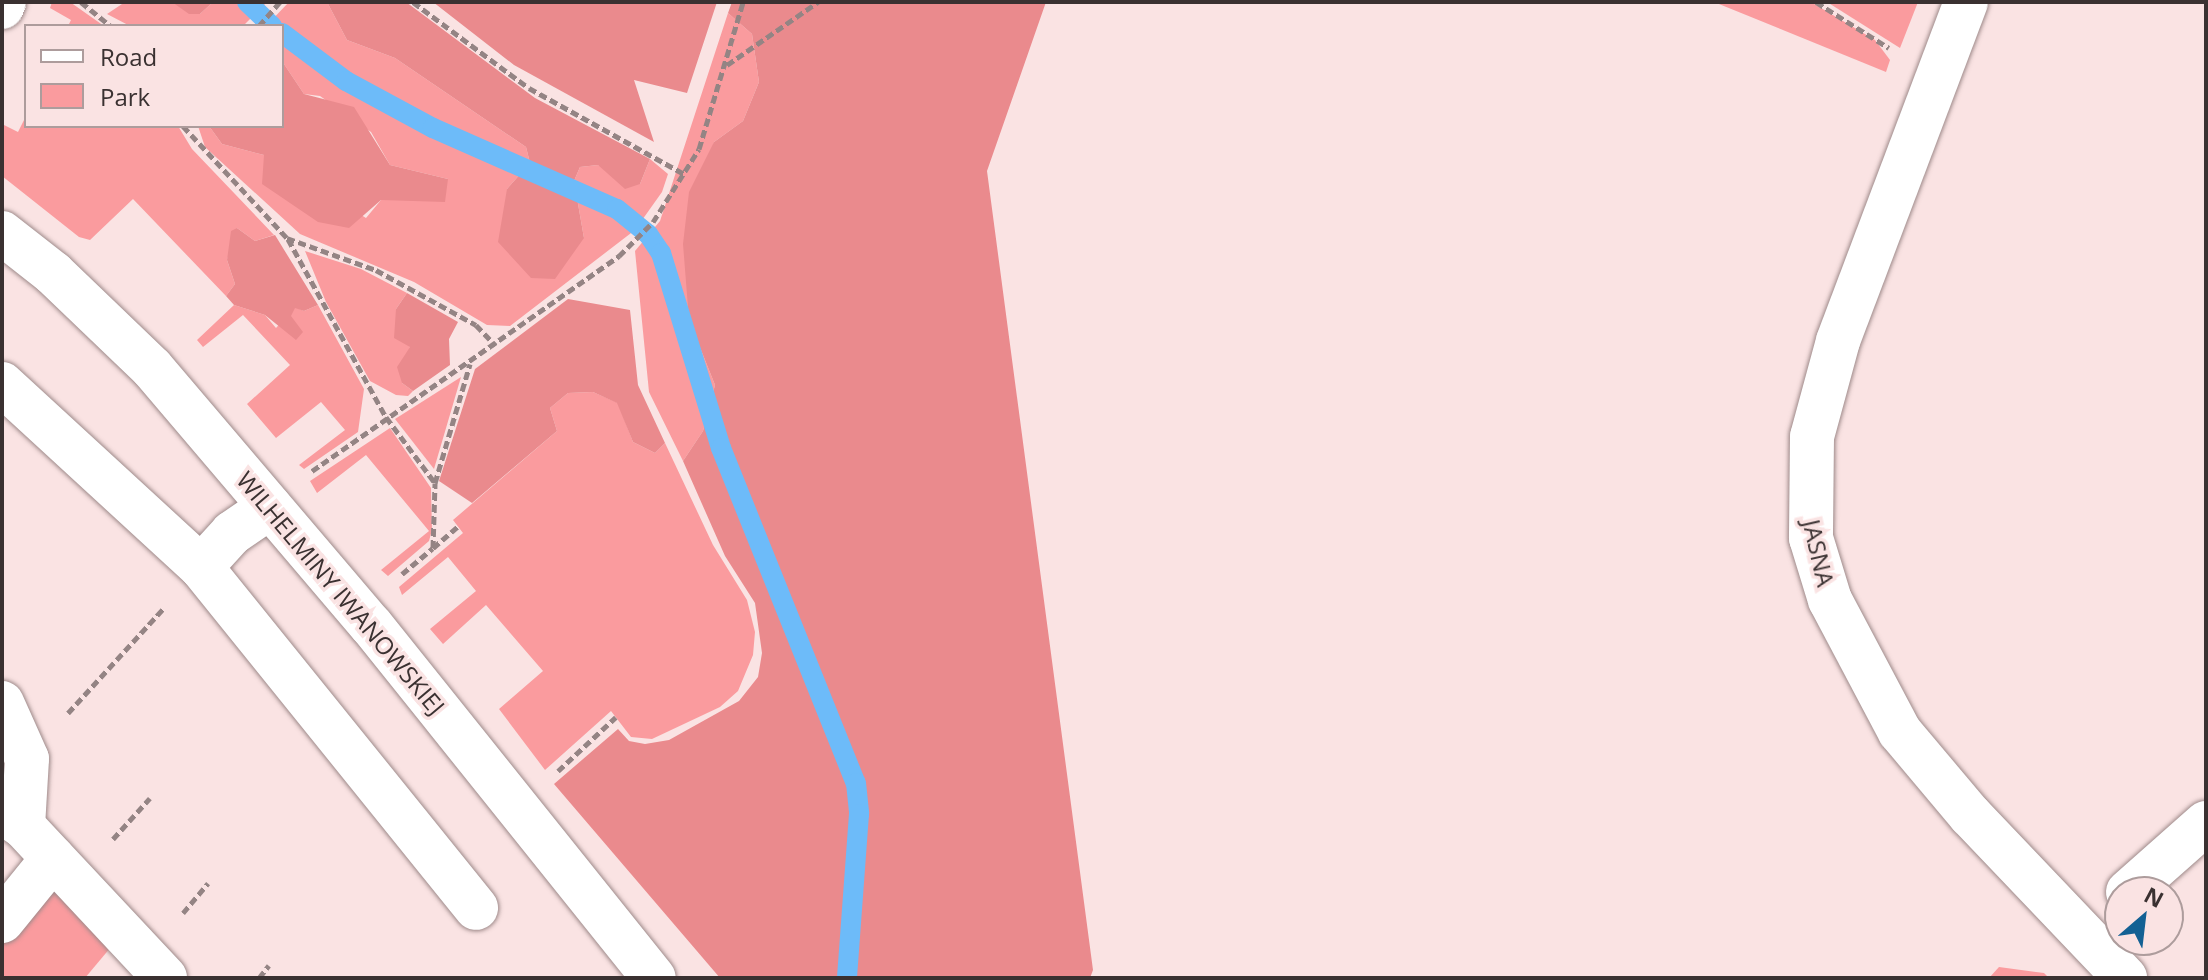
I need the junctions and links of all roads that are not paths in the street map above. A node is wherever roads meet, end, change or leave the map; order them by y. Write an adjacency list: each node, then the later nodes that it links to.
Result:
1 (1966, 2): 14 (street, JASNA)
2 (2, 233): 4 (street, WILHELMINY IWANOWSKIEJ)
3 (2, 384): 5 (street)
4 (270, 507): 5 (street); 16 (street, WILHELMINY IWANOWSKIEJ)
5 (201, 567): 11 (street)
6 (2, 703): 7 (street)
7 (13, 819): 9 (street)
8 (2206, 823): 10 (street)
9 (53, 858): 13 (street); 15 (street)
10 (2146, 876)
11 (476, 908)
12 (2104, 917): 14 (street)
13 (2, 921)
14 (2086, 938): 17 (street, JASNA)
15 (165, 978)
16 (654, 978)
17 (2125, 978)

